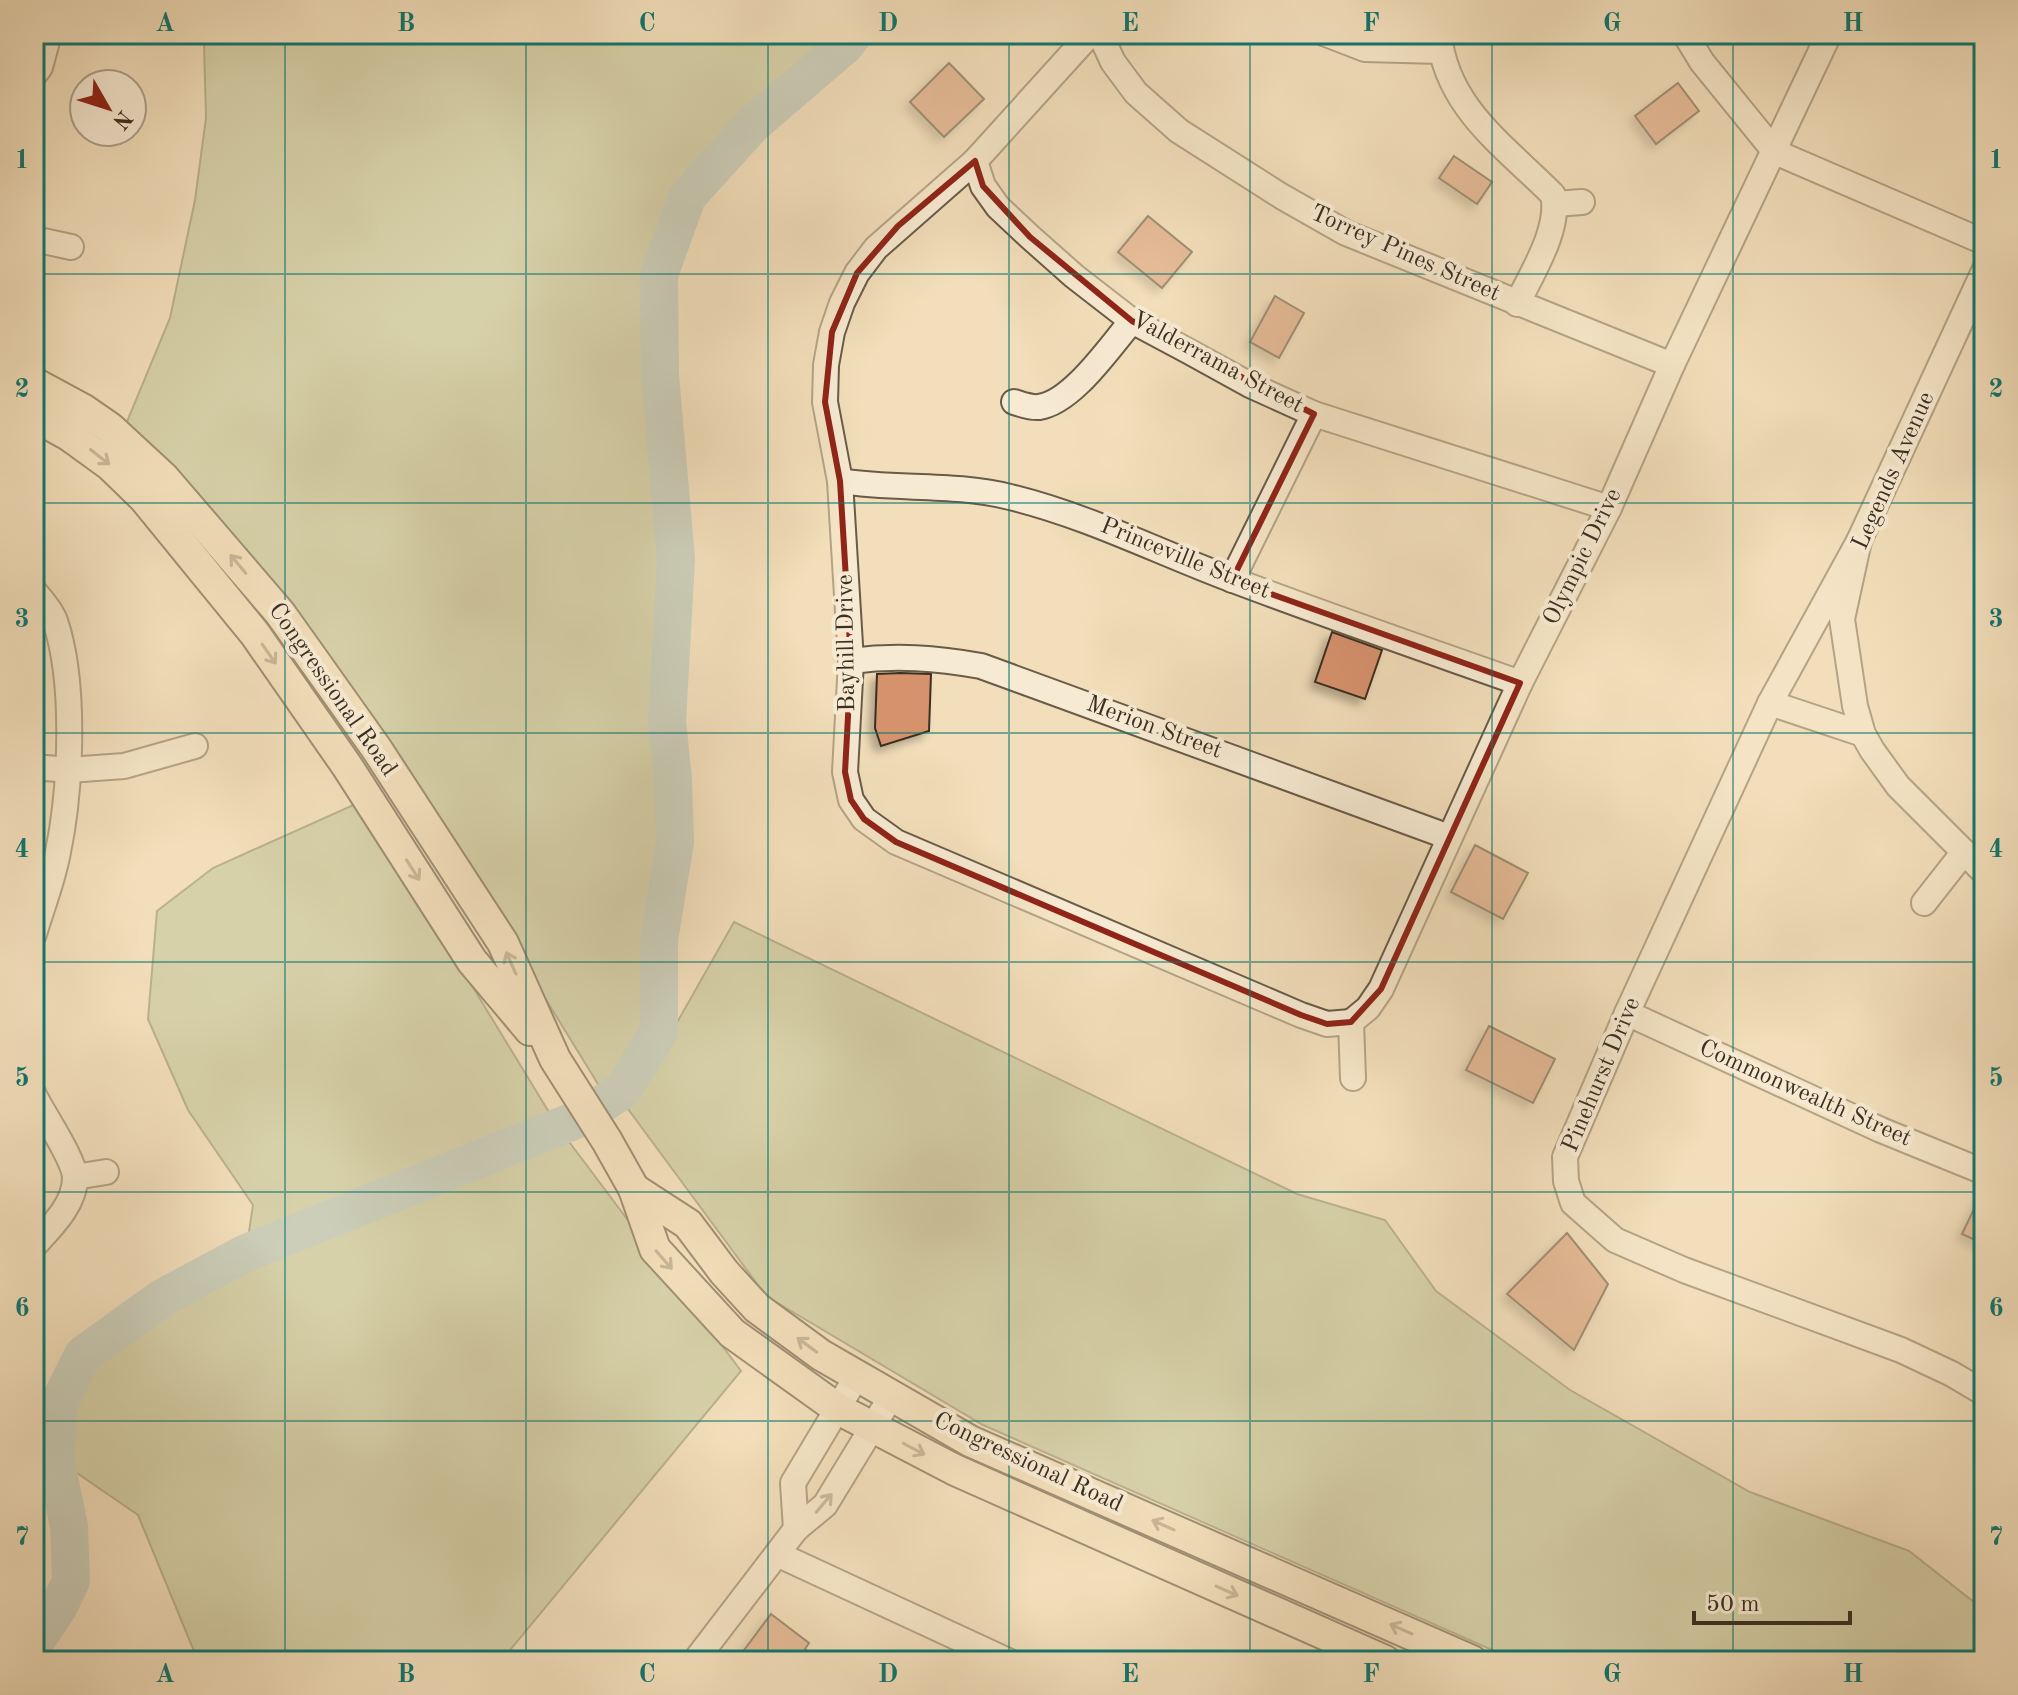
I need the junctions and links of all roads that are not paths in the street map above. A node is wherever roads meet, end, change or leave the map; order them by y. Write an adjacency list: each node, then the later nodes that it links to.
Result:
1 (49, 34): 8 (street)
2 (1090, 34): 10 (street, Bayhill Drive)
3 (1100, 34): 17 (street, Torrey Pines Street)
4 (1326, 34): 7 (street)
5 (1685, 34): 9 (street)
6 (1829, 34): 9 (street, Olympic Drive)
7 (1439, 43): 12 (street)
8 (34, 75)
9 (1775, 152): 14 (street); 19 (street, Olympic Drive)
10 (975, 161): 18 (street, Valderrama Street); 24 (street, Bayhill Drive)
11 (1582, 202): 12 (street)
12 (1555, 204): 17 (street)
13 (34, 239): 15 (street)
14 (1984, 242)
15 (71, 247)
16 (1984, 271): 26 (street, Legends Avenue)
17 (1517, 304): 19 (street, Torrey Pines Street)
18 (1132, 321): 21 (street); 22 (street, Valderrama Street)
19 (1672, 365): 25 (street, Olympic Drive)
20 (34, 383): 43 (main road, Congressional Road, one-way to 20)
21 (1014, 402)
22 (1314, 414): 25 (street, Valderrama Street); 27 (street)
23 (34, 416): 43 (main road, Congressional Road, one-way to 43)
24 (840, 481): 27 (street, Princeville Street); 29 (street, Bayhill Drive)
25 (1609, 508): 30 (street, Olympic Drive)
26 (1859, 541): 31 (street, Pinehurst Drive); 32 (street, Legends Avenue)
27 (1232, 580): 30 (street, Princeville Street)
28 (34, 591): 35 (street)
29 (851, 661): 36 (street, Merion Street); 42 (street, Bayhill Drive)
30 (1520, 683): 36 (street, Olympic Drive)
31 (1770, 703): 32 (street); 41 (street, Pinehurst Drive)
32 (1863, 734): 37 (street, Legends Avenue)
33 (195, 746): 35 (street)
34 (34, 767): 35 (street)
35 (69, 770): 40 (street)
36 (1449, 837): 42 (street, Olympic Drive)
37 (1964, 852): 38 (street, Legends Avenue); 39 (street)
38 (1984, 872)
39 (1924, 903)
40 (34, 934)
41 (1627, 1013): 47 (street, Commonwealth Street); 52 (street, Pinehurst Drive)
42 (1351, 1022): 44 (street)
43 (556, 1062): 49 (main road, Congressional Road)
44 (1353, 1078)
45 (34, 1095): 48 (street)
46 (106, 1172): 48 (street)
47 (1984, 1172)
48 (75, 1177): 50 (street)
49 (634, 1189): 51 (main road, Congressional Road, one-way to 49); 54 (main road, Congressional Road, one-way to 54)
50 (34, 1246)
51 (857, 1376): 53 (main road, Congressional Road); 54 (street)
52 (1984, 1393)
53 (892, 1395): 55 (street); 61 (main road, Congressional Road, one-way to 53)
54 (838, 1409): 55 (main road, Congressional Road); 56 (street)
55 (874, 1427): 56 (street, one-way to 55); 60 (main road, Congressional Road, one-way to 60)
56 (796, 1529): 57 (street)
57 (777, 1554): 58 (street); 59 (street)
58 (695, 1661)
59 (1008, 1661)
60 (1385, 1661)
61 (1472, 1661)

